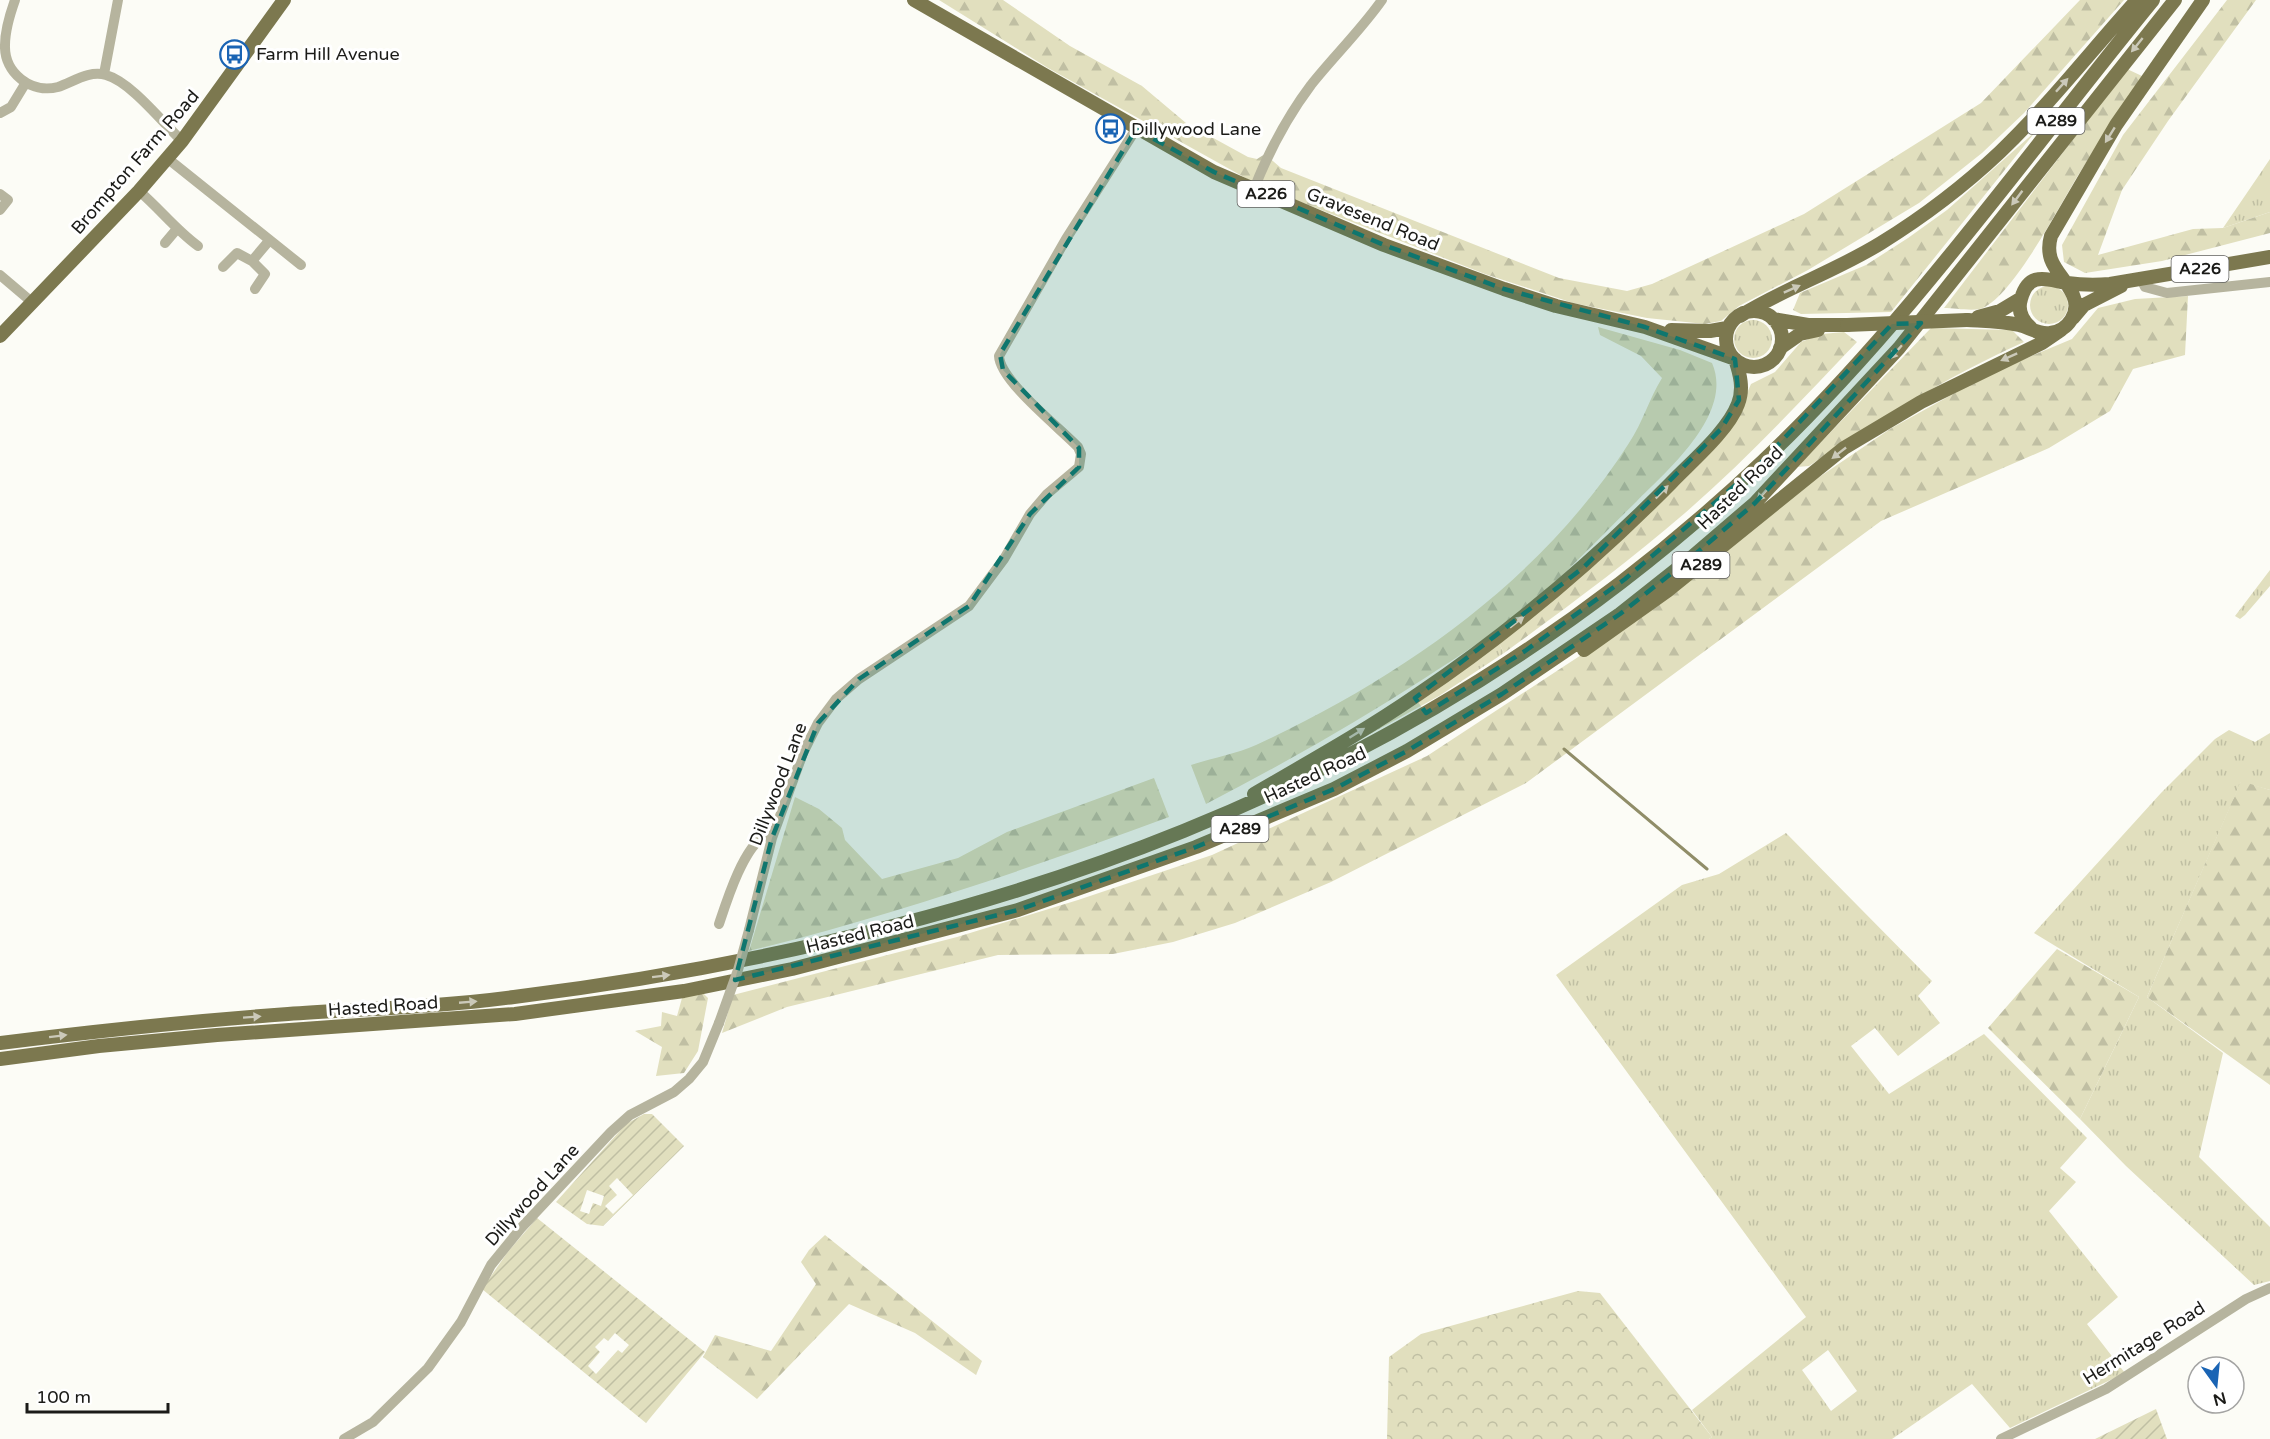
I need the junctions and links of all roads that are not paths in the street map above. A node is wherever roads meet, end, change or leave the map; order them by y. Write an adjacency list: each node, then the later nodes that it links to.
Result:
1 (118, 0): 11 (street)
2 (284, 0): 15 (main road, Brompton Farm Road)
3 (914, 0): 14 (main road, Gravesend Road / A226)
4 (1382, 0): 17 (street)
5 (2137, 0): 36 (main road, A289, one-way to 5)
6 (2153, 0): 49 (main road, Hasted Road / A289)
7 (2175, 0): 48 (main road, Hasted Road / A289, one-way to 48)
8 (2203, 0): 31 (main road, A289, one-way to 31)
9 (0, 3): 10 (street)
10 (14, 3): 12 (street)
11 (104, 74): 12 (street); 15 (street)
12 (25, 84): 13 (street)
13 (0, 112)
14 (1136, 129): 17 (main road, Gravesend Road / A226); 50 (street, Dillywood Lane)
15 (182, 141): 16 (main road, Brompton Farm Road)
16 (167, 158): 18 (main road, Brompton Farm Road); 22 (street)
17 (1254, 189): 41 (main road, Gravesend Road / A226)
18 (139, 191): 21 (street); 35 (main road, Brompton Farm Road)
19 (0, 194): 20 (street)
20 (0, 210)
21 (176, 230): 23 (street); 24 (street)
22 (268, 242): 26 (street); 28 (street)
23 (165, 243)
24 (198, 246)
25 (2270, 257): 30 (main road, A226)
26 (252, 261): 27 (street); 33 (street)
27 (225, 262)
28 (301, 265)
29 (0, 275): 35 (street)
30 (2135, 281): 31 (main road, A226); 32 (street); 39 (main road, A226)
31 (2063, 282): 34 (main road); 39 (main road)
32 (2270, 282)
33 (260, 287)
34 (2020, 300): 38 (main road); 43 (main road)
35 (33, 303): 45 (main road, Brompton Farm Road)
36 (1740, 316): 37 (main road); 42 (main road)
37 (1773, 319): 40 (main road); 46 (main road)
38 (1967, 320): 40 (main road, bridge); 43 (main road)
39 (2072, 320): 44 (main road)
40 (1847, 326): 46 (main road)
41 (1645, 327): 42 (main road, Gravesend Road / A226); 47 (main road, Gravesend Road / A226)
42 (1727, 328): 47 (main road)
43 (2031, 328): 44 (main road)
44 (2061, 330): 48 (main road, A289, one-way to 48)
45 (0, 336)
46 (1780, 348): 47 (main road)
47 (1735, 359): 49 (main road, A289, one-way to 47)
48 (1334, 789): 53 (main road, Hasted Road / A289)
49 (1197, 826): 52 (main road, Hasted Road / A289, one-way to 49)
50 (772, 838): 51 (street); 55 (street, Dillywood Lane, bridge)
51 (719, 924)
52 (0, 1043)
53 (0, 1059)
54 (2270, 1288): 56 (street, Hermitage Road)
55 (344, 1439)
56 (2001, 1439)

